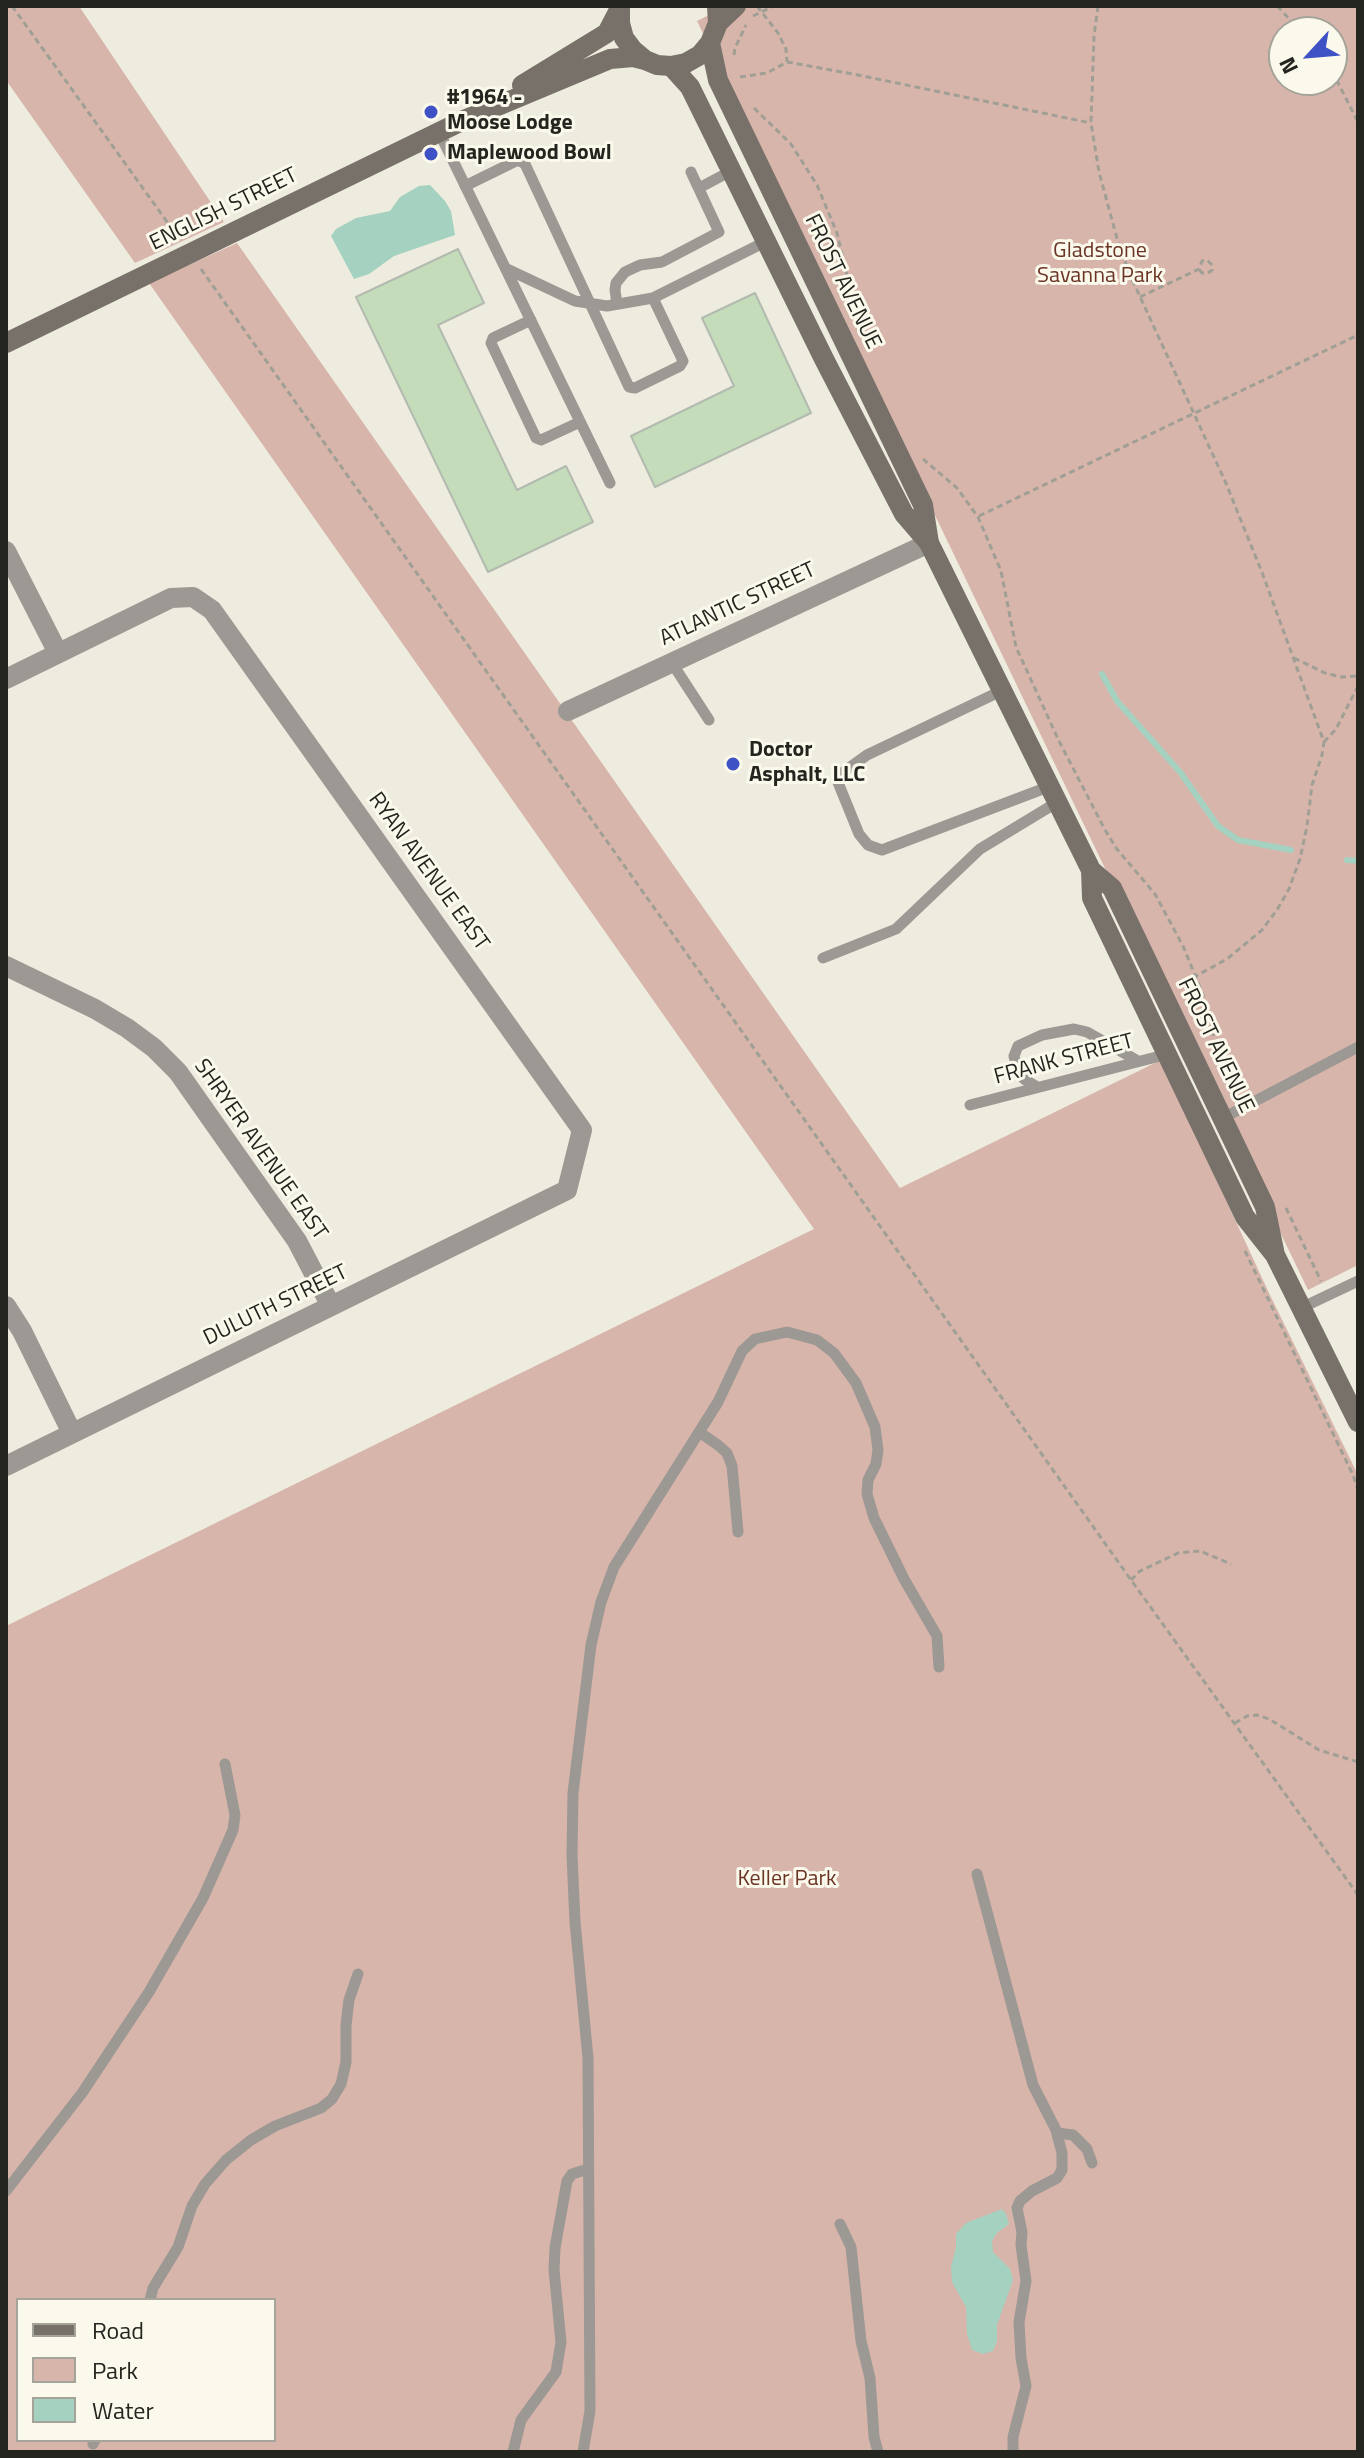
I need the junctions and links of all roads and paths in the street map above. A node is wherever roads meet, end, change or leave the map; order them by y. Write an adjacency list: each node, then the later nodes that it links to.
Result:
1 (12, 6): 26 (path)
2 (736, 6): 8 (street)
3 (757, 6): 7 (path)
4 (774, 6): 7 (path)
5 (1098, 6): 19 (path)
6 (620, 7): 10 (street); 17 (street, ENGLISH STREET)
7 (762, 12): 11 (path); 12 (path)
8 (718, 14): 9 (street)
9 (710, 43): 13 (street); 42 (street, FROST AVENUE)
10 (645, 60): 13 (street, ENGLISH STREET); 17 (street, ENGLISH STREET)
11 (734, 62)
12 (787, 62): 14 (path); 19 (path)
13 (671, 66): 21 (street, FROST AVENUE)
14 (734, 79)
15 (1345, 96): 18 (path)
16 (747, 101): 34 (path)
17 (464, 120): 20 (street, ENGLISH STREET)
18 (1358, 122)
19 (1091, 123): 29 (path)
20 (439, 132): 23 (lane); 26 (street, ENGLISH STREET)
21 (731, 171): 24 (lane); 25 (street, FROST AVENUE)
22 (691, 172): 24 (lane)
23 (465, 186): 27 (lane); 32 (lane)
24 (699, 188): 31 (lane)
25 (767, 241): 30 (lane); 42 (street, FROST AVENUE)
26 (190, 254): 36 (street, ENGLISH STREET); 82 (path)
27 (507, 269): 32 (lane); 33 (lane)
28 (1199, 269): 29 (path)
29 (1140, 297): 37 (path)
30 (653, 298): 31 (lane); 32 (lane)
31 (617, 304): 32 (lane)
32 (592, 305)
33 (531, 320): 38 (lane); 38 (lane)
34 (859, 323)
35 (1358, 335): 37 (path)
36 (6, 343)
37 (1194, 414): 41 (path); 45 (path)
38 (580, 422): 40 (lane)
39 (920, 453): 41 (path)
40 (610, 483)
41 (978, 517): 58 (path)
42 (929, 543): 46 (street, ATLANTIC STREET); 50 (street, FROST AVENUE)
43 (6, 551): 44 (street)
44 (58, 653): 48 (street); 66 (street, RYAN AVENUE EAST)
45 (1294, 658): 47 (path); 53 (path)
46 (672, 663): 51 (street, ATLANTIC STREET); 52 (lane)
47 (1358, 676)
48 (6, 679)
49 (1358, 686): 53 (path)
50 (1001, 691): 54 (street, FROST AVENUE); 54 (lane)
51 (568, 711)
52 (709, 720)
53 (1324, 742): 58 (path)
54 (1052, 795): 55 (street, FROST AVENUE); 56 (lane)
55 (1091, 870): 60 (street, FROST AVENUE); 65 (street, FROST AVENUE)
56 (823, 958)
57 (6, 966): 73 (street, SHRYER AVENUE EAST)
58 (1196, 976): 62 (path)
59 (1358, 1047): 65 (lane)
60 (1168, 1054): 61 (lane, FRANK STREET); 69 (street, FROST AVENUE)
61 (1138, 1061): 63 (lane, FRANK STREET); 63 (lane)
62 (1220, 1071)
63 (1037, 1087): 64 (lane, FRANK STREET)
64 (970, 1105)
65 (1223, 1118): 69 (street, FROST AVENUE)
66 (567, 1190): 73 (street, DULUTH STREET)
67 (1280, 1196): 71 (path)
68 (1239, 1240): 79 (path)
69 (1275, 1255): 74 (street, FROST AVENUE)
70 (1358, 1281): 71 (lane)
71 (1328, 1295): 74 (lane)
72 (6, 1306): 77 (street)
73 (331, 1306): 77 (street, DULUTH STREET)
74 (1301, 1308): 75 (street, FROST AVENUE)
75 (1358, 1422)
76 (699, 1432): 80 (lane); 83 (lane); 92 (lane)
77 (72, 1433): 78 (street, DULUTH STREET)
78 (6, 1466)
79 (1358, 1490)
80 (738, 1532)
81 (1231, 1564): 82 (path)
82 (1131, 1580): 84 (path)
83 (939, 1667)
84 (1234, 1723): 85 (path); 88 (path)
85 (1358, 1762)
86 (225, 1764): 93 (lane)
87 (977, 1874): 90 (lane)
88 (1358, 1895)
89 (358, 1974): 95 (lane)
90 (1057, 2133): 91 (lane); 99 (lane)
91 (1092, 2163)
92 (588, 2169): 96 (lane); 97 (lane)
93 (6, 2191)
94 (840, 2224): 98 (lane)
95 (150, 2298)
96 (513, 2452)
97 (583, 2452)
98 (878, 2452)
99 (1013, 2452)

